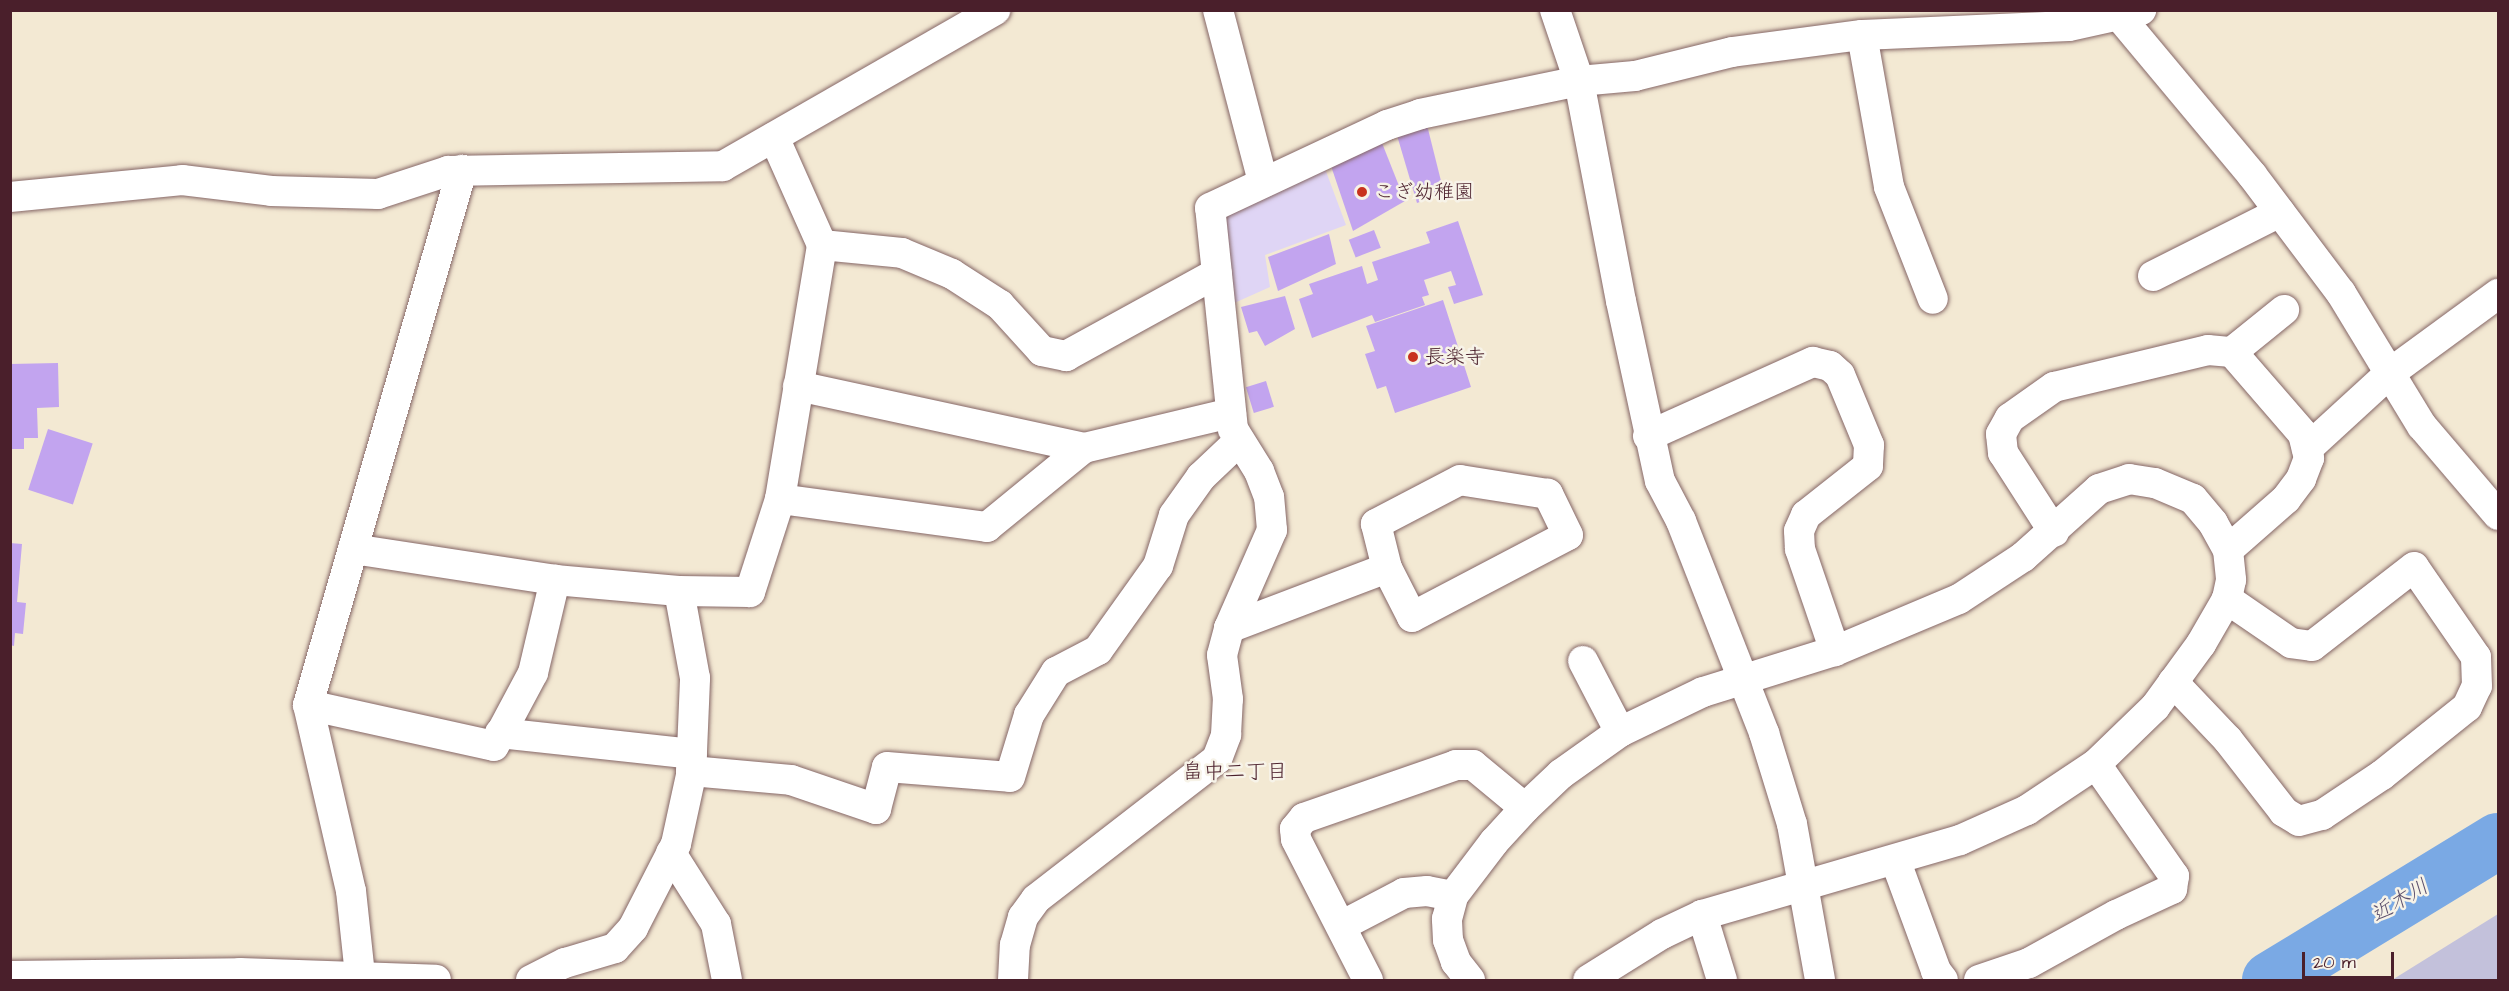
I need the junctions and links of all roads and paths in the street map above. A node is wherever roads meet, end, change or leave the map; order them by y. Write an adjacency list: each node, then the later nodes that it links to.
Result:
1 (995, 10): 7 (street)
2 (1218, 10): 9 (street)
3 (1555, 10): 6 (street)
4 (2130, 14): 5 (street); 11 (street)
5 (1862, 35): 6 (street); 16 (street)
6 (1579, 81): 9 (street); 22 (street)
7 (774, 136): 8 (street); 12 (street)
8 (462, 170): 10 (street); 29 (street)
9 (1263, 182): 13 (street)
10 (10, 197)
11 (2280, 212): 14 (street); 19 (street)
12 (822, 245): 13 (street); 20 (street)
13 (1217, 273): 21 (street)
14 (2153, 276)
15 (2499, 294): 19 (street)
16 (1933, 299)
17 (2284, 310): 18 (street)
18 (2232, 352): 25 (street); 28 (street)
19 (2390, 373): 25 (street); 27 (street)
20 (798, 386): 24 (street); 26 (street)
21 (1231, 413): 23 (street); 24 (street)
22 (1648, 436): 36 (street); 38 (street)
23 (1238, 442): 35 (street); 43 (street)
24 (1084, 448): 26 (street)
25 (2307, 449): 30 (street)
26 (780, 499): 33 (street)
27 (2499, 515)
28 (2054, 532): 30 (street); 36 (street)
29 (353, 549): 32 (street); 40 (street)
30 (2228, 550): 34 (street)
31 (1388, 568): 31 (street); 35 (street)
32 (555, 580): 33 (street); 42 (street)
33 (679, 591): 43 (street)
34 (2227, 599): 39 (street); 39 (street)
35 (1229, 628): 57 (street)
36 (1835, 651): 38 (street)
37 (1583, 662): 41 (street)
38 (1745, 677): 41 (street); 48 (street)
39 (2173, 682): 44 (street)
40 (308, 705): 42 (street); 52 (street)
41 (1620, 732): 45 (street)
42 (500, 733): 43 (street)
43 (692, 762): 46 (street)
44 (2096, 764): 47 (street); 64 (street)
45 (1525, 808): 49 (street); 51 (street)
46 (671, 853): 55 (street); 56 (street)
47 (1896, 862): 48 (street); 63 (street)
48 (1804, 887): 50 (street); 62 (street)
49 (1453, 896): 51 (street); 59 (street)
50 (1702, 915): 60 (street); 61 (street)
51 (1341, 926): 58 (street)
52 (360, 975): 53 (street); 54 (street)
53 (10, 976)
54 (436, 981)
55 (531, 981)
56 (727, 981)
57 (1013, 981)
58 (1368, 981)
59 (1470, 981)
60 (1588, 981)
61 (1722, 981)
62 (1820, 981)
63 (1943, 981)
64 (1979, 981)

